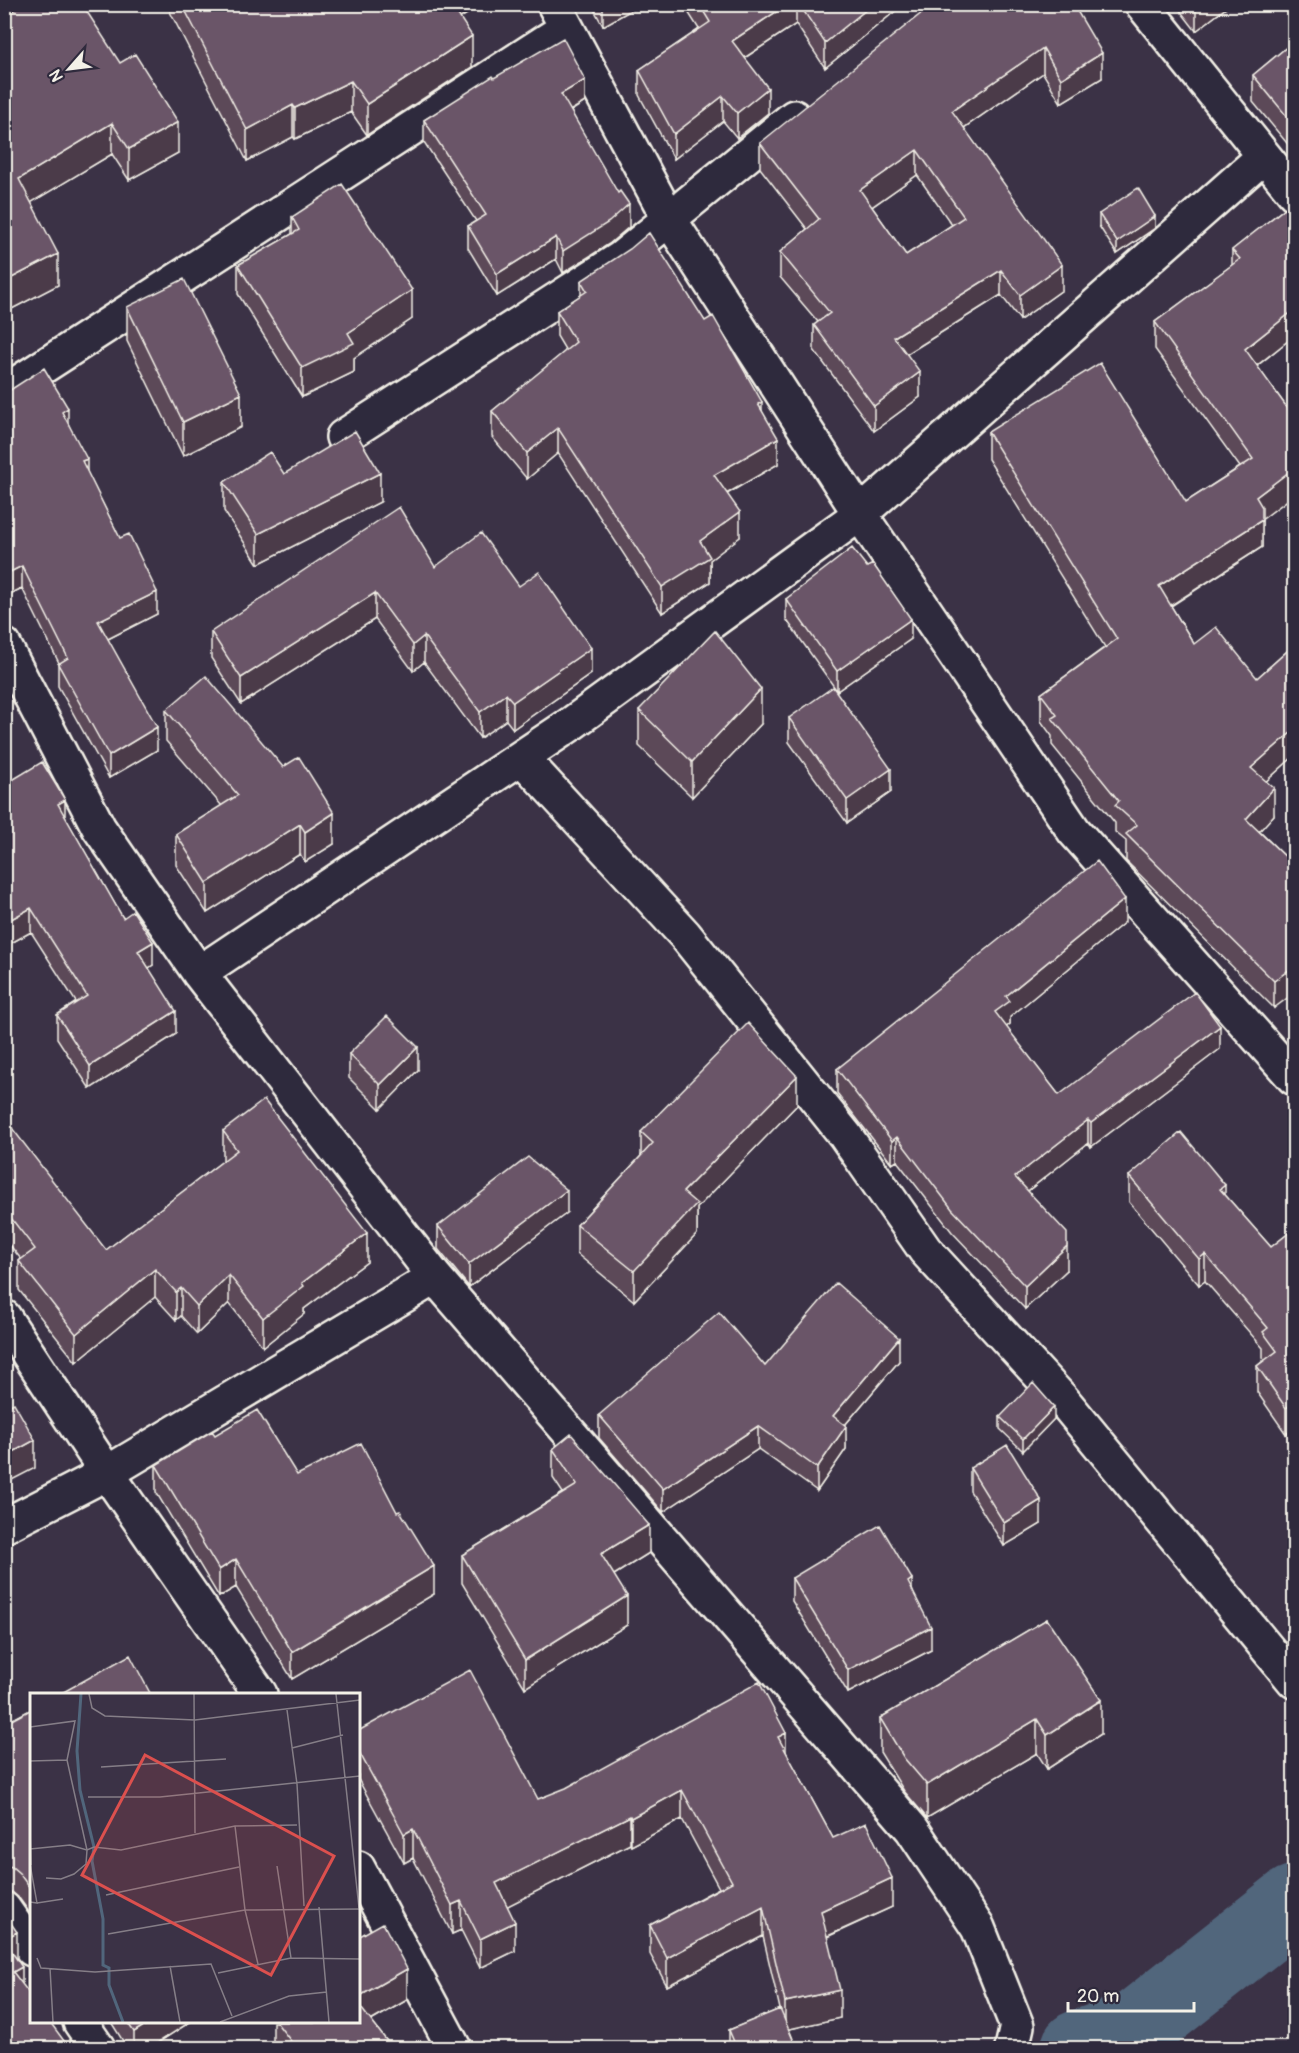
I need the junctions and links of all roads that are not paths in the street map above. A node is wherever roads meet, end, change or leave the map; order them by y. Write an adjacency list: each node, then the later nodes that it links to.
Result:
1 (1142, 4): 4 (street)
2 (560, 17): 6 (street); 7 (street)
3 (816, 100): 6 (street)
4 (1263, 157): 5 (street); 9 (street)
5 (1294, 193)
6 (668, 217): 8 (street); 9 (street)
7 (4, 392)
8 (344, 437)
9 (860, 514): 11 (street); 13 (street)
10 (4, 645): 12 (street)
11 (522, 758): 12 (street); 18 (street)
12 (199, 973): 14 (street)
13 (1294, 1078)
14 (435, 1277): 16 (street); 26 (street)
15 (4, 1317): 16 (street)
16 (107, 1473): 17 (street); 19 (street)
17 (4, 1526)
18 (1294, 1681)
19 (259, 1693)
20 (360, 1872): 25 (street)
21 (4, 1909): 22 (street)
22 (30, 1946)
23 (81, 2023): 24 (street)
24 (98, 2049)
25 (454, 2049)
26 (1012, 2049)

